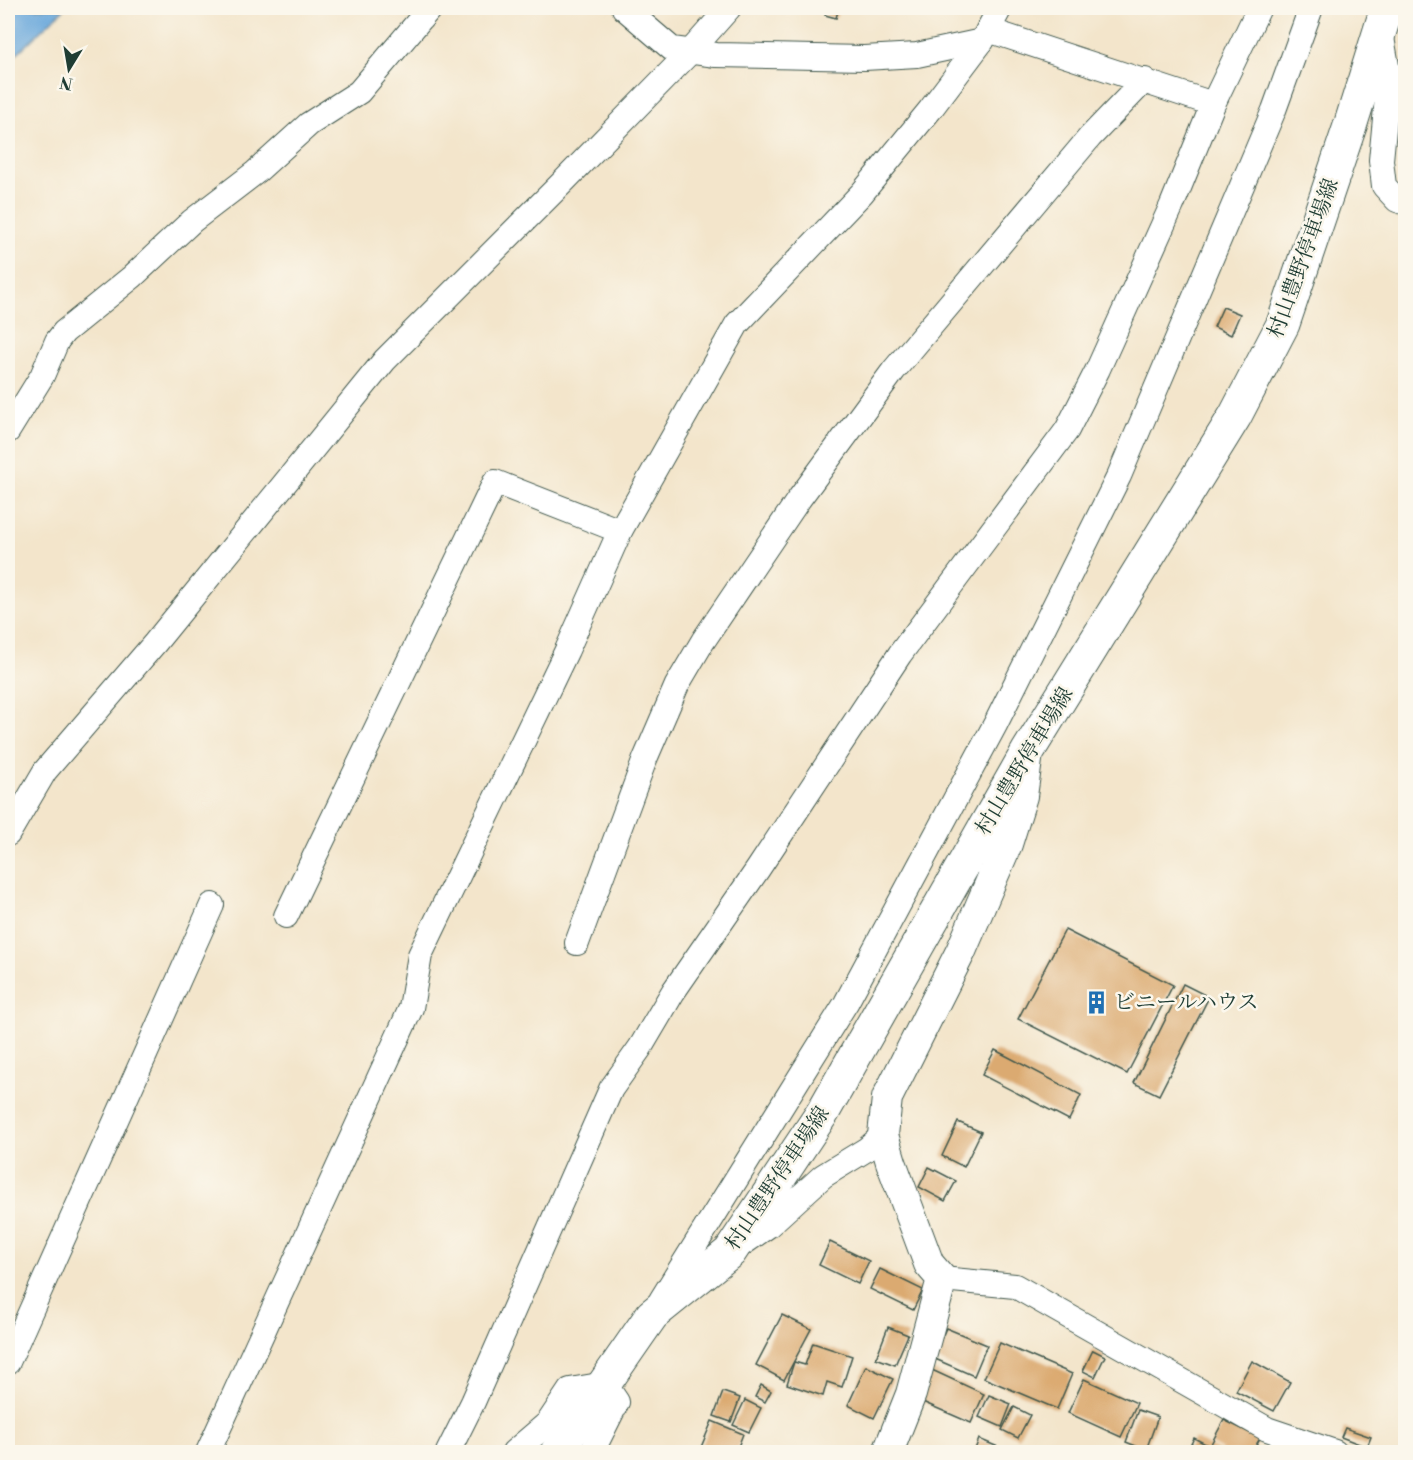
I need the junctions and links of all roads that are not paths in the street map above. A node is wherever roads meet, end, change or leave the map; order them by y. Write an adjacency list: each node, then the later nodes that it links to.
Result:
1 (430, 8): 13 (street)
2 (624, 8): 9 (street)
3 (729, 8): 9 (street)
4 (1000, 8): 8 (street)
5 (1258, 8): 11 (street)
6 (1311, 8): 23 (street)
7 (1384, 18): 12 (street); 15 (main road, 村山豊野停車場線)
8 (985, 36): 9 (street); 10 (street); 14 (street)
9 (690, 52): 16 (street)
10 (1145, 81): 11 (street); 19 (street)
11 (1213, 104): 27 (street)
12 (1406, 203)
13 (8, 431)
14 (620, 531): 18 (street); 26 (street)
15 (1028, 751): 20 (street); 21 (main road, 村山豊野停車場線)
16 (8, 834)
17 (212, 905): 24 (street)
18 (286, 916)
19 (577, 943)
20 (883, 1135): 21 (street); 22 (street)
21 (730, 1252): 23 (main road, 村山豊野停車場線)
22 (942, 1279): 31 (street); 32 (street)
23 (652, 1315): 25 (main road, 村山豊野停車場線)
24 (8, 1362)
25 (605, 1384): 28 (street); 29 (main road, 村山豊野停車場線); 30 (street)
26 (208, 1452)
27 (448, 1452)
28 (514, 1452)
29 (556, 1452)
30 (592, 1452)
31 (888, 1452)
32 (1335, 1452)

